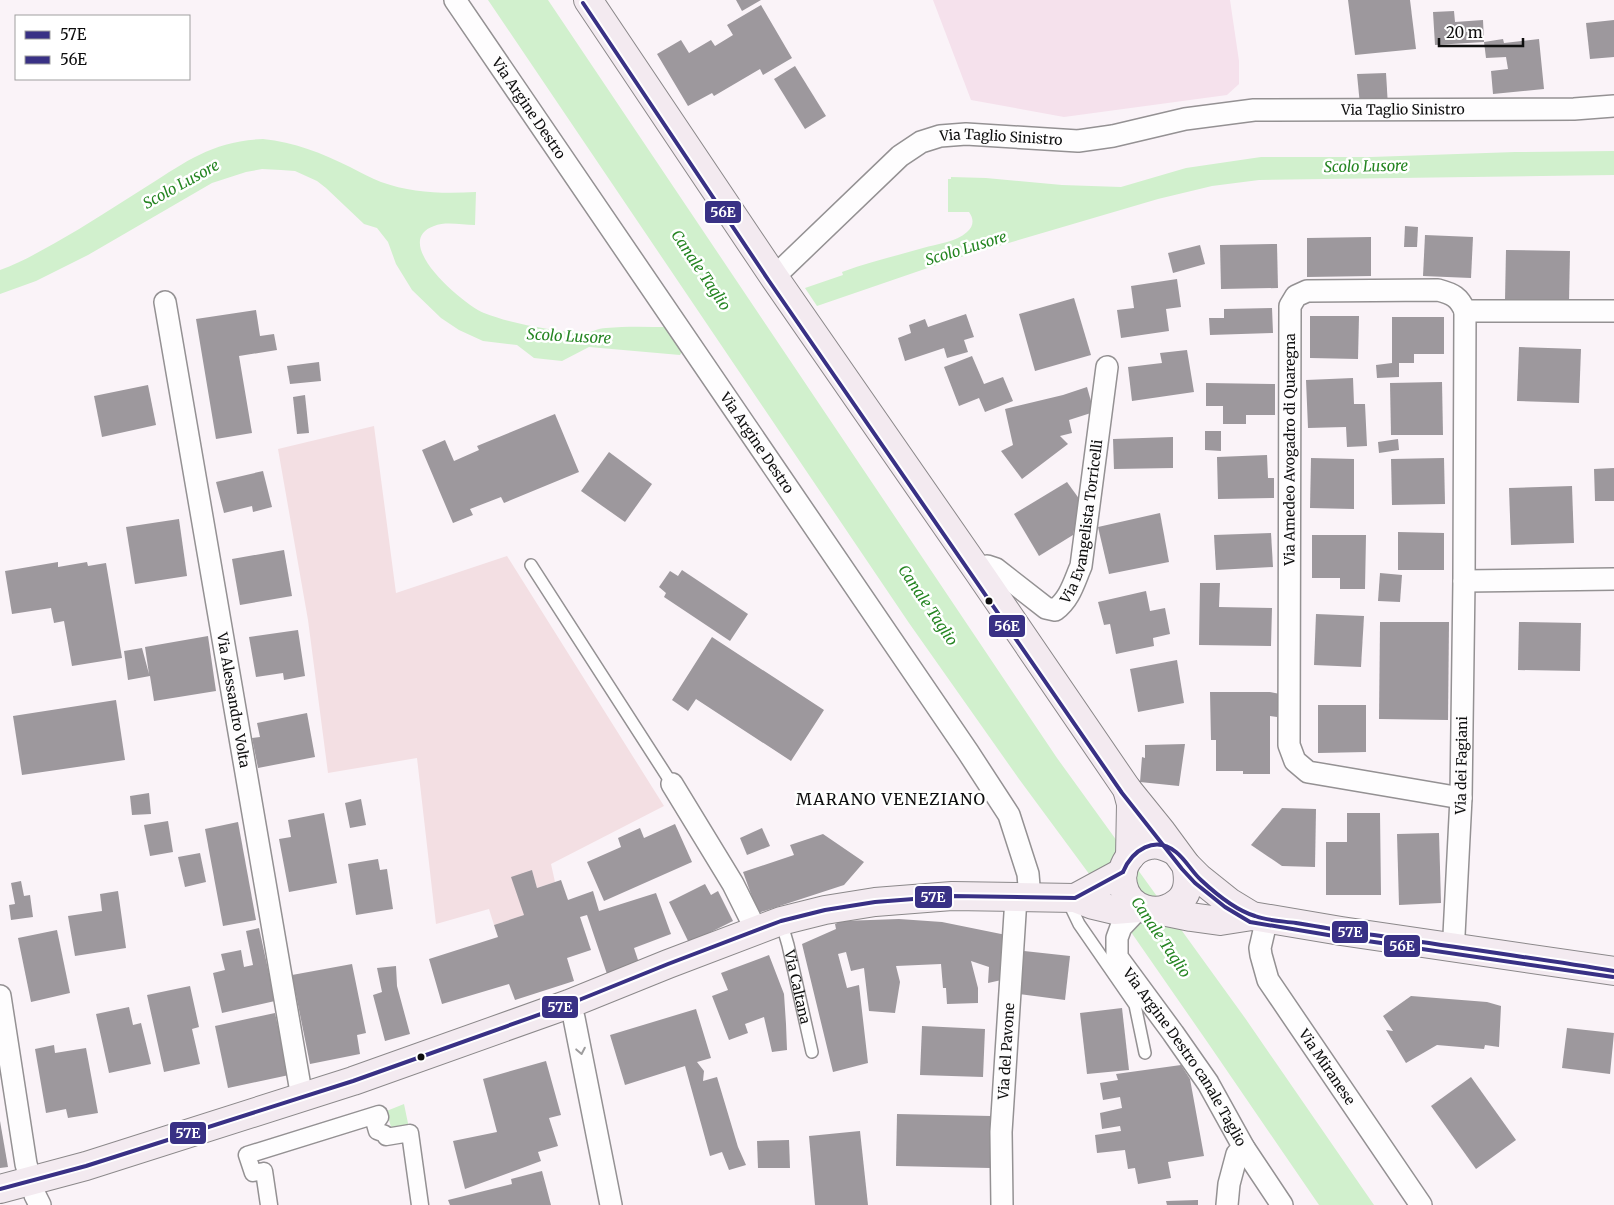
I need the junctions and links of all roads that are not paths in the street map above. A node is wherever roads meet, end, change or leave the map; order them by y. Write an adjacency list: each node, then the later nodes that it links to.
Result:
1 (455, 0): 18 (street, Via Argine Destro)
2 (588, 0): 4 (main road)
3 (1614, 106): 4 (street, Via Taglio Sinistro)
4 (774, 277): 10 (main road)
5 (165, 302): 29 (street, Via Alessandro Volta)
6 (1465, 311): 7 (street); 12 (street, Via dei Fagiani); 15 (street, Via Amedeo Avogadro di Quaregna)
7 (1614, 311)
8 (1107, 367): 10 (street, Via Evangelista Torricelli)
9 (531, 565): 13 (lane)
10 (978, 571): 14 (main road)
11 (1614, 579): 12 (street)
12 (1464, 582): 15 (street, Via dei Fagiani)
13 (672, 784): 22 (street)
14 (1127, 789): 16 (main road); 17 (main road)
15 (1461, 798): 23 (street, Via dei Fagiani)
16 (1130, 851): 17 (main road); 19 (main road); 20 (main road)
17 (1181, 858): 20 (main road); 21 (main road)
18 (1023, 898): 19 (main road); 22 (main road); 36 (street, Via del Pavone)
19 (1071, 899): 20 (main road); 28 (lane)
20 (1167, 910): 21 (main road); 30 (street, Via Argine Destro canale Taglio)
21 (1260, 917): 23 (main road); 39 (street, Via Miranese)
22 (768, 925): 26 (main road); 27 (lane, Via Caltana)
23 (1452, 947): 24 (main road)
24 (1614, 970)
25 (0, 996): 32 (street)
26 (569, 1004): 29 (main road); 35 (street, one-way to 35)
27 (812, 1052)
28 (1145, 1053)
29 (302, 1098): 32 (main road)
30 (1244, 1148): 37 (street); 38 (street, Via Argine Destro canale Taglio)
31 (0, 1189): 32 (main road)
32 (35, 1193)
33 (269, 1205): 34 (street)
34 (420, 1205)
35 (611, 1205)
36 (1002, 1205)
37 (1227, 1205)
38 (1282, 1205)
39 (1421, 1205)

